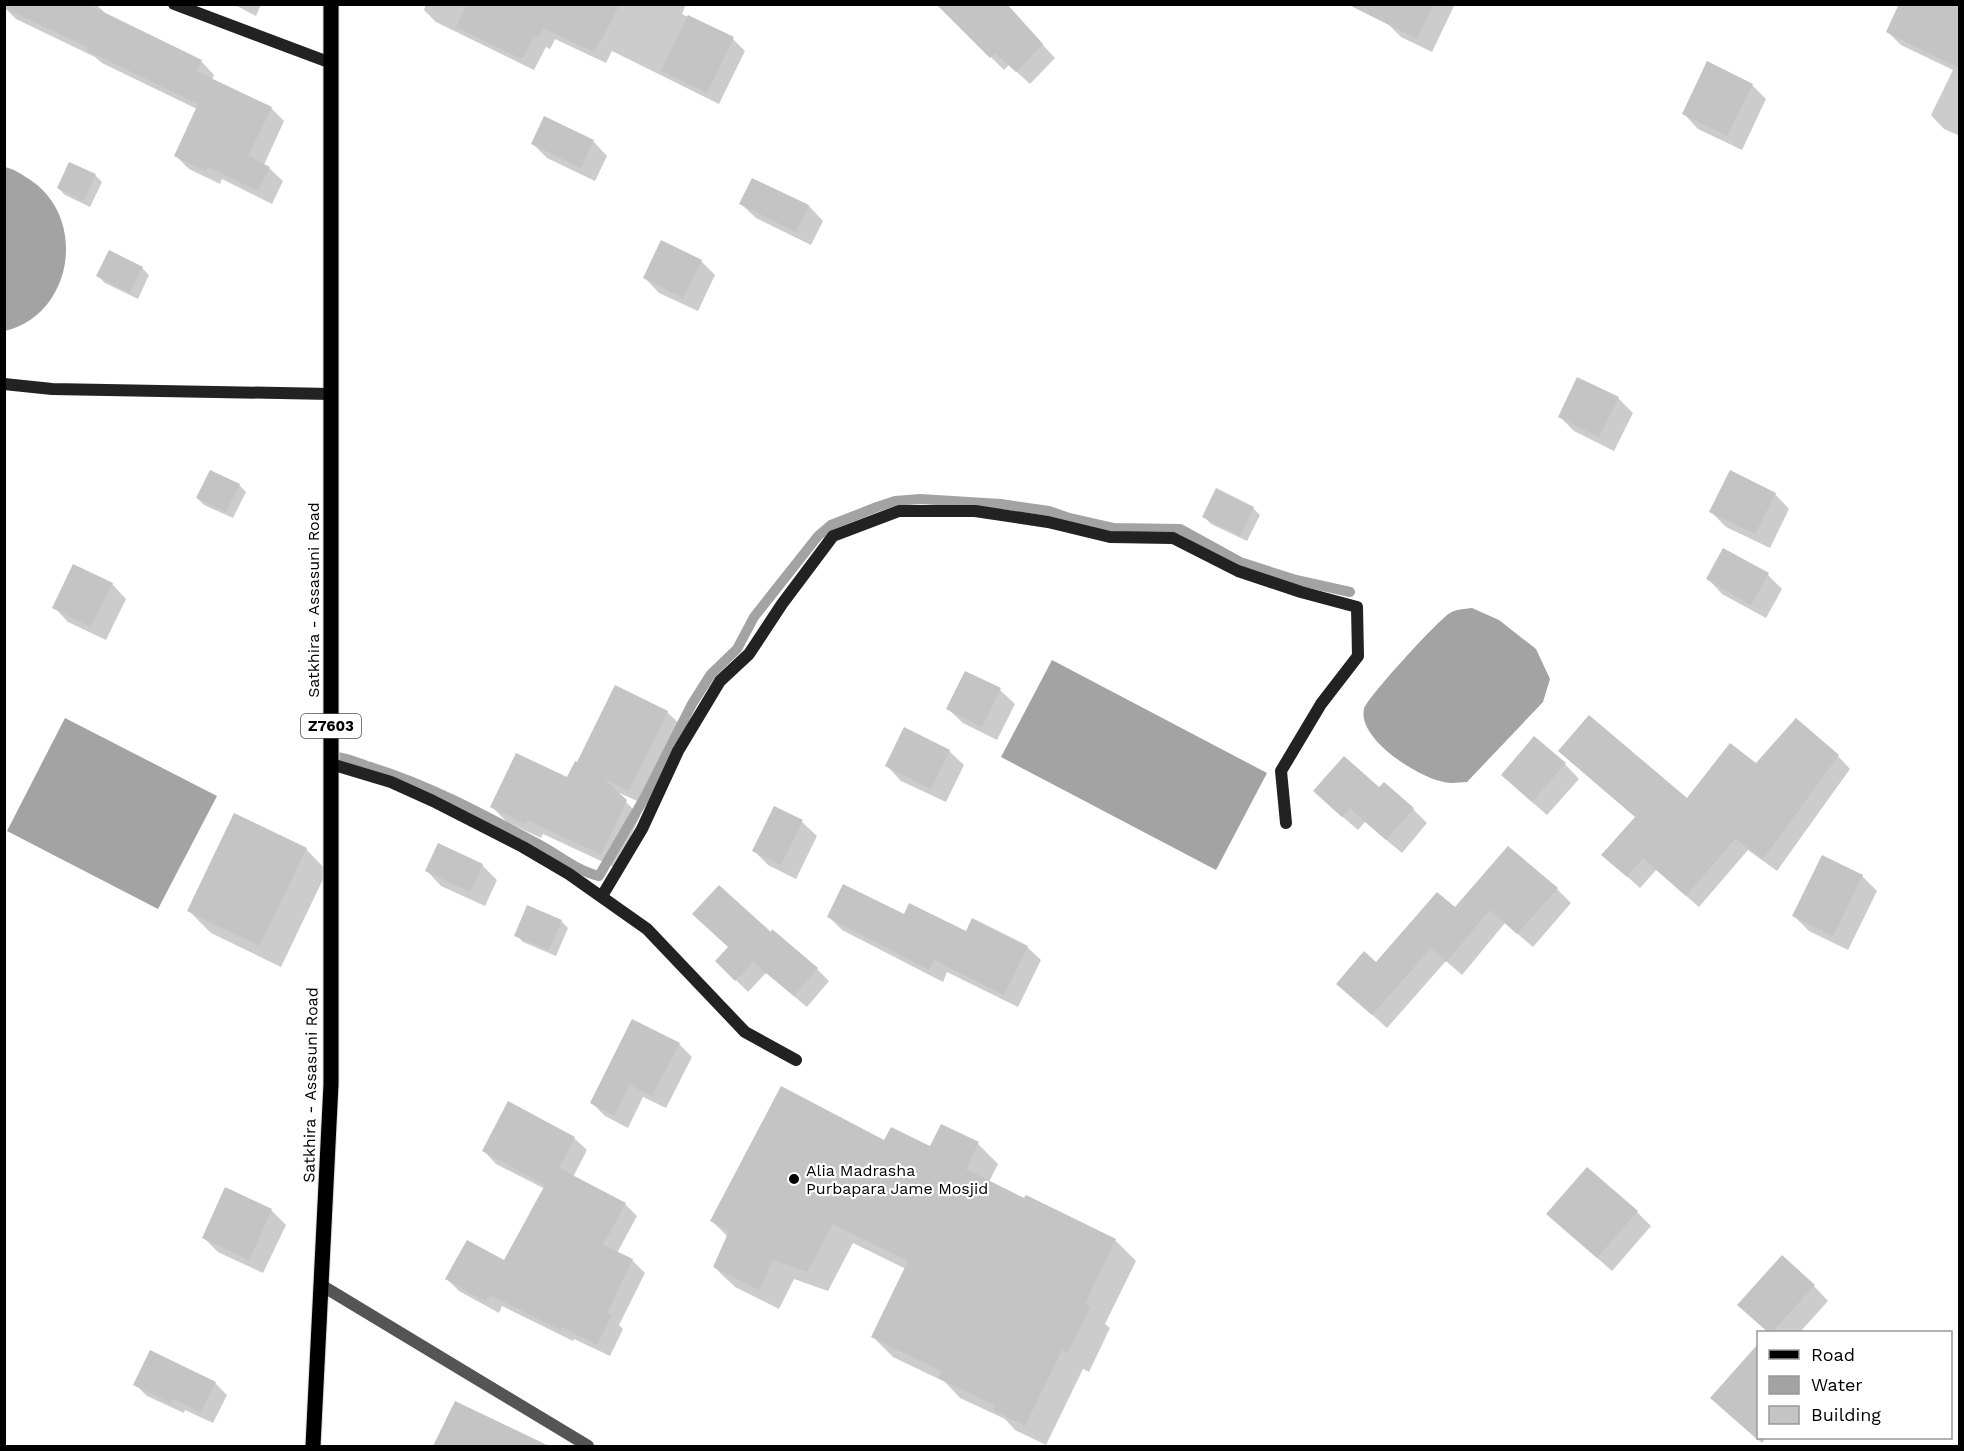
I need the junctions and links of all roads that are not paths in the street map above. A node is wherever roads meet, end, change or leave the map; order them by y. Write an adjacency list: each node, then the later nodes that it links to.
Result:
1 (174, 4): 3 (main road)
2 (331, 4): 3 (main road, Satkhira - Assasuni Road / Z7603)
3 (331, 63): 5 (main road, Satkhira - Assasuni Road / Z7603)
4 (4, 384): 5 (main road)
5 (331, 394): 6 (main road, Satkhira - Assasuni Road / Z7603)
6 (331, 764): 8 (main road); 10 (main road, Satkhira - Assasuni Road / Z7603)
7 (1286, 823): 8 (main road)
8 (602, 896): 9 (main road)
9 (796, 1060)
10 (321, 1285): 11 (main road, Satkhira - Assasuni Road / Z7603); 12 (street)
11 (313, 1446)
12 (588, 1446)

